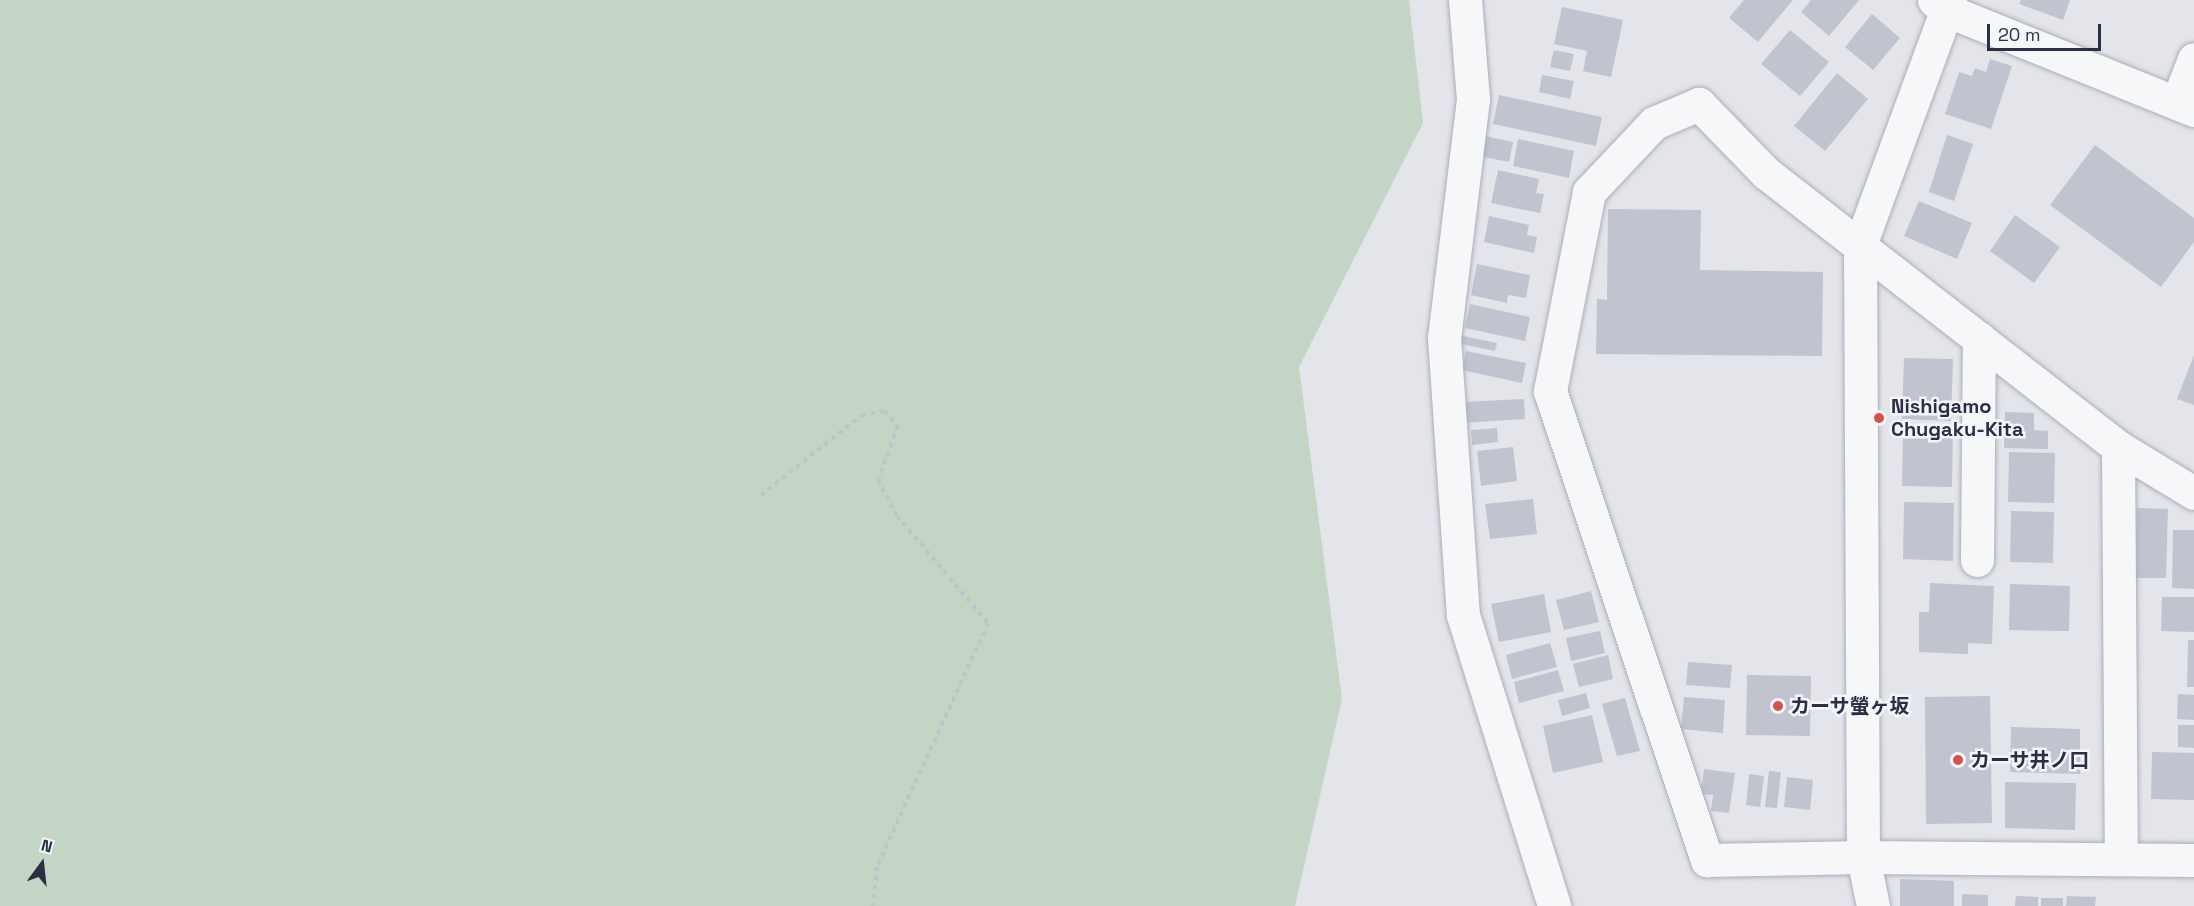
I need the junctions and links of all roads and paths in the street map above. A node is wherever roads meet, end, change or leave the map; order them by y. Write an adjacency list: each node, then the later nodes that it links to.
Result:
1 (1465, 0): 15 (street)
2 (1944, 3): 4 (street); 5 (street)
3 (2194, 59): 4 (street)
4 (2186, 107)
5 (1860, 245): 6 (street); 11 (street); 11 (street)
6 (1979, 338): 7 (street); 10 (street)
7 (2118, 447): 8 (street); 12 (street)
8 (2194, 493)
9 (761, 495): 14 (path)
10 (1977, 560)
11 (1863, 856): 12 (street); 16 (street)
12 (2121, 859): 13 (street)
13 (2194, 860)
14 (873, 906)
15 (1554, 906)
16 (1873, 906)

